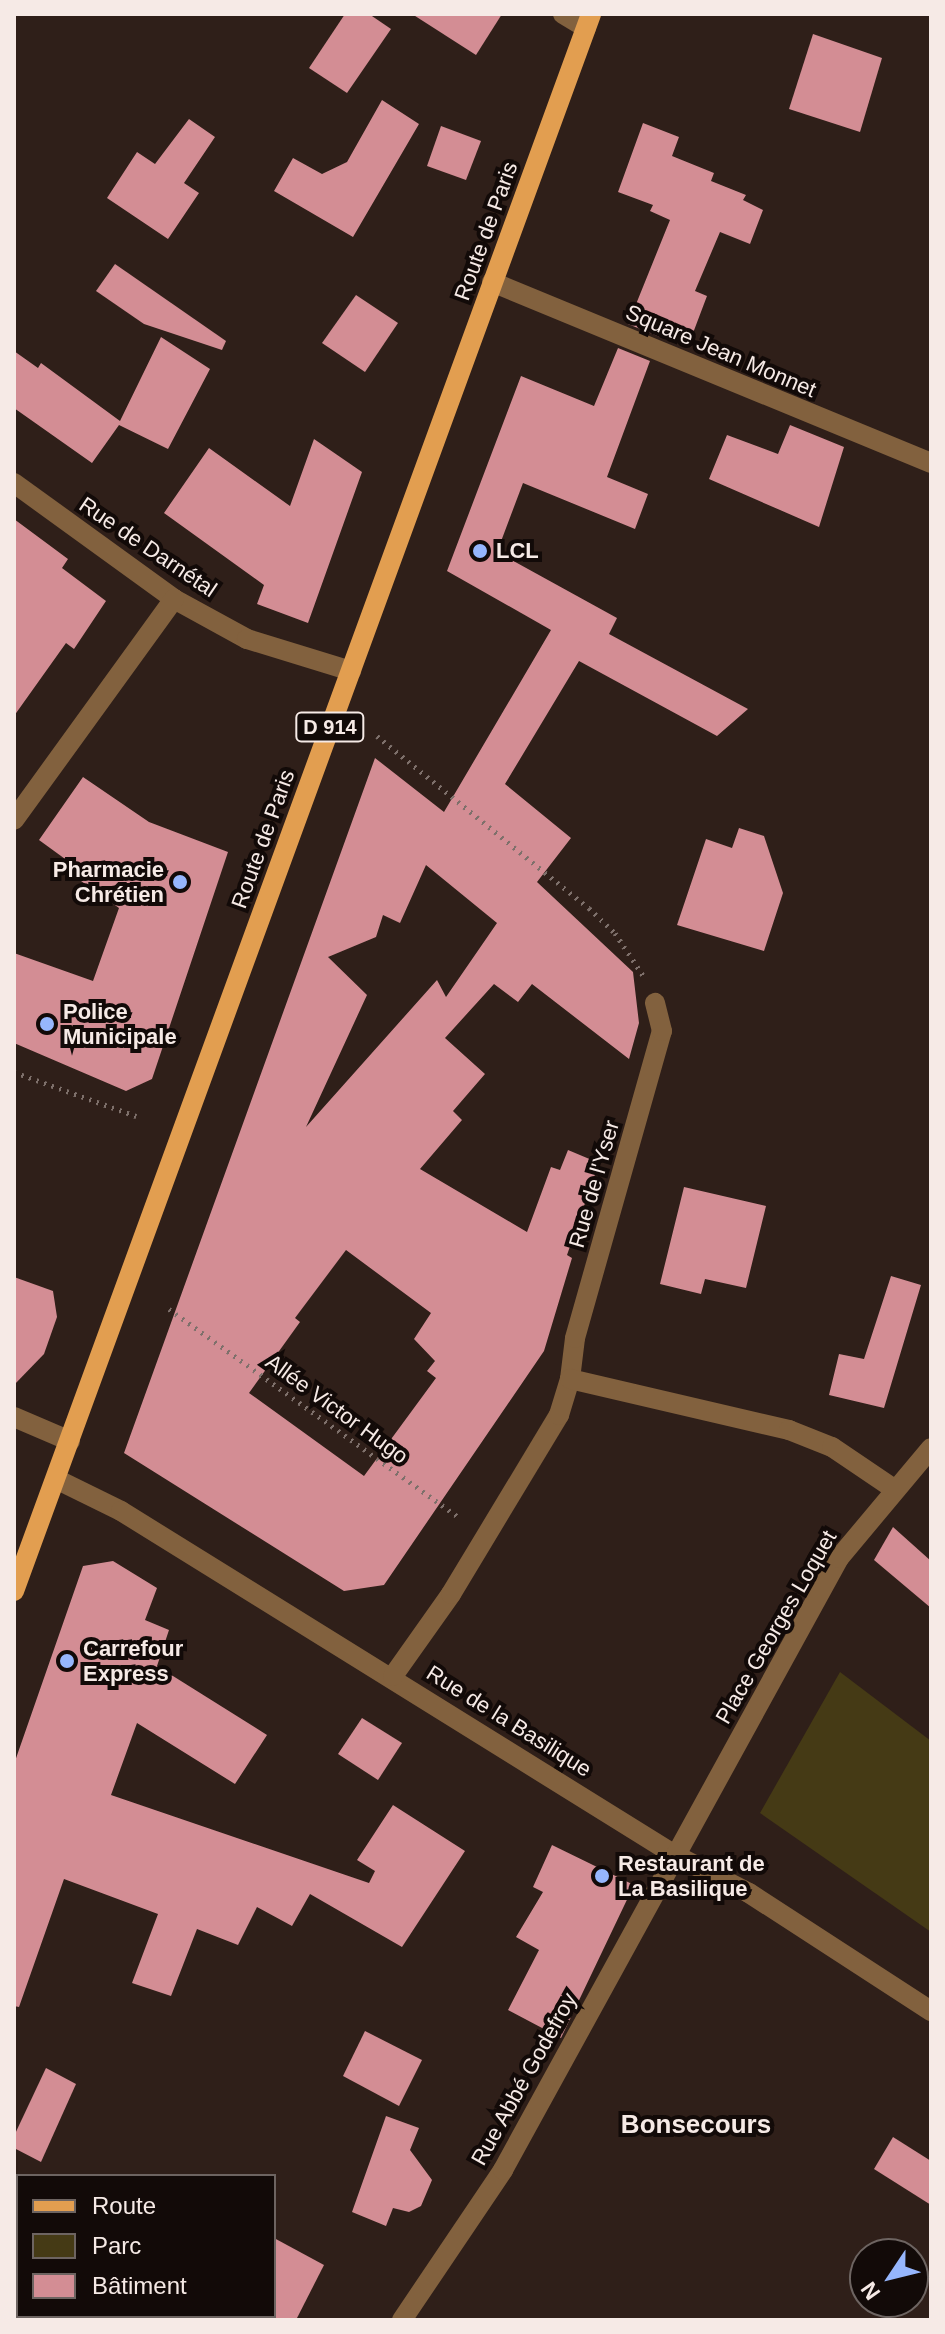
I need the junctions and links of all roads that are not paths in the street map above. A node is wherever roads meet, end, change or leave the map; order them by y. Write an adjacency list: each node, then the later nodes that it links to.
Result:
1 (563, 14): 2 (street)
2 (588, 21): 3 (main road, Route de Paris / D 914)
3 (492, 282): 4 (street, Square Jean Monnet); 7 (main road, Route de Paris / D 914)
4 (931, 463)
5 (14, 483): 6 (street, Rue de Darnétal)
6 (174, 599): 7 (street, Rue de Darnétal); 8 (street)
7 (351, 671): 12 (main road, Route de Paris / D 914)
8 (14, 820)
9 (655, 1003): 10 (street, Rue de l'Yser)
10 (570, 1379): 15 (street); 17 (street)
11 (14, 1417): 12 (street)
12 (70, 1441): 14 (main road, Route de Paris / D 914)
13 (931, 1448): 15 (street, Place Georges Loquet)
14 (56, 1479): 16 (main road, Route de Paris / D 914); 17 (street, Rue de la Basilique)
15 (894, 1489): 18 (street, Place Georges Loquet)
16 (14, 1591)
17 (393, 1676): 18 (street, Rue de la Basilique)
18 (675, 1855): 19 (street, Rue de la Basilique); 20 (street, Rue Abbé Godefroy)
19 (931, 2011)
20 (402, 2320)

